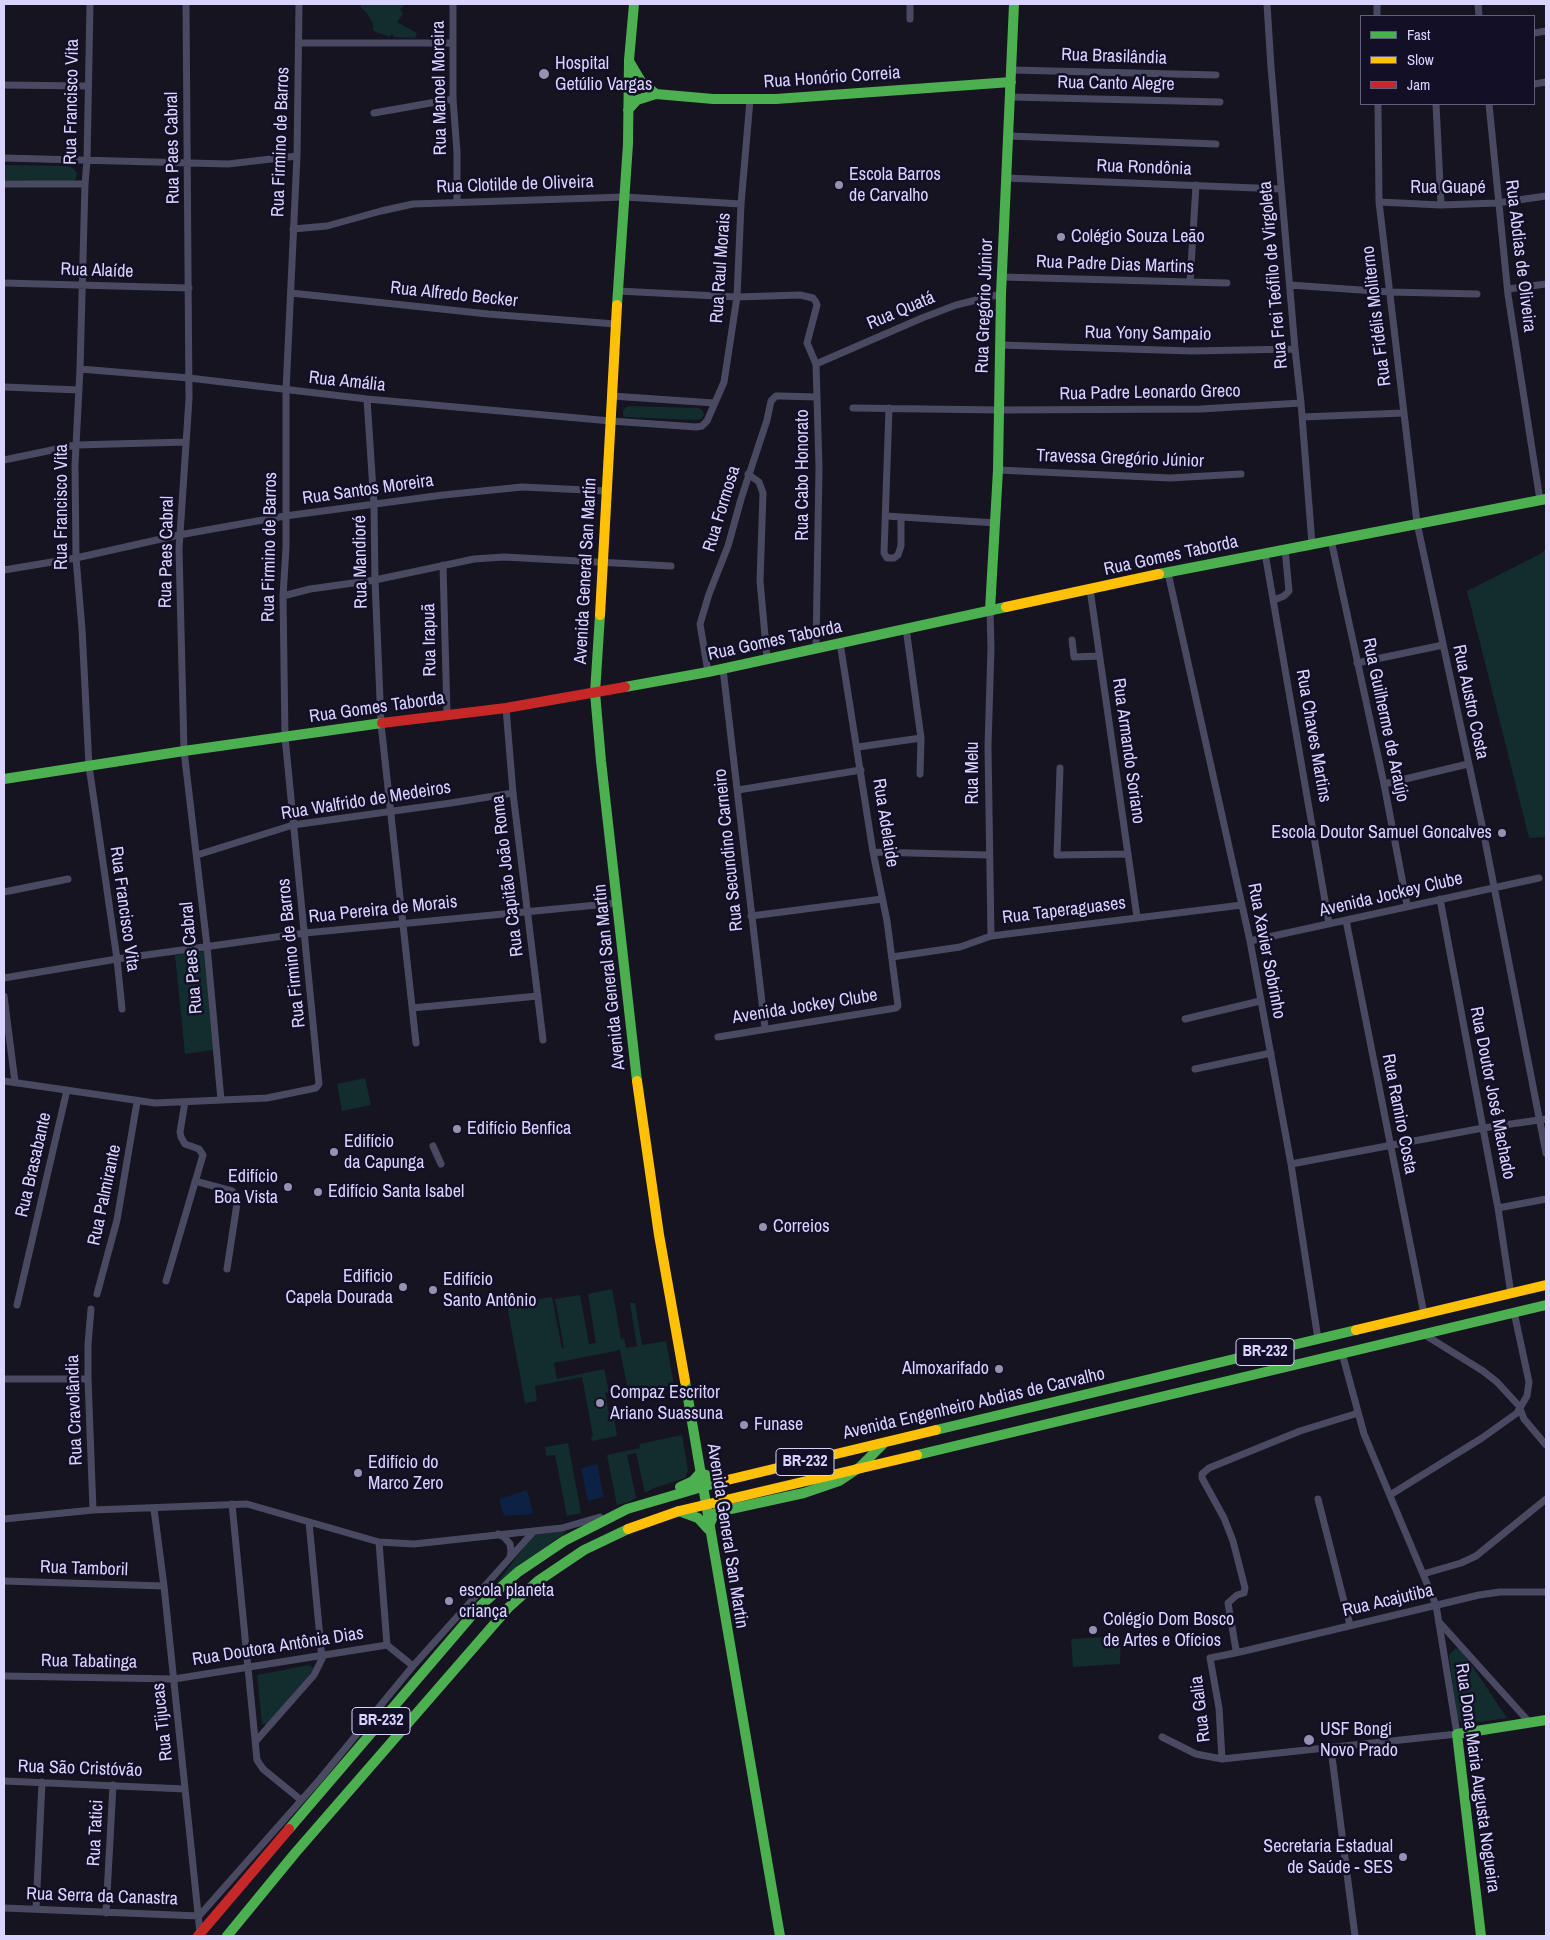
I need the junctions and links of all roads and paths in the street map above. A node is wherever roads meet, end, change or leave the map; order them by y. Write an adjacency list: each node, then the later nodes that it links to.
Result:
1 (90, 4): 17 (street, Rua Francisco Vita)
2 (186, 4): 33 (street, Rua Paes Cabral)
3 (299, 4): 10 (street, Rua Firmino de Barros)
4 (453, 4): 11 (street, Rua Manoel Moreira)
5 (634, 4): 12 (main road, Avenida General San Martin)
6 (910, 4): 9 (street)
7 (1014, 4): 13 (main road, Rua Gregório Júnior)
8 (1266, 4): 38 (street, Rua Frei Teófilo de Virgoleta)
9 (910, 19)
10 (299, 43): 11 (street); 30 (street, Rua Firmino de Barros)
11 (453, 43): 20 (street, Rua Manoel Moreira)
12 (629, 60): 18 (main road); 26 (main road, Avenida General San Martin)
13 (1012, 70): 14 (street, Rua Brasilândia); 15 (main road, Rua Gregório Júnior)
14 (1216, 75)
15 (1011, 82): 19 (main road, Rua Gregório Júnior); 21 (main road, Rua Honório Correia)
16 (4, 85): 17 (street)
17 (87, 86): 32 (street, Rua Francisco Vita)
18 (656, 94): 21 (main road, Rua Honório Correia); 26 (main road, Rua Honório Correia)
19 (1011, 97): 22 (street, Rua Canto Alegre); 28 (main road, Rua Gregório Júnior)
20 (454, 99): 27 (street); 41 (street, Rua Manoel Moreira)
21 (750, 100): 44 (street, Rua Raul Morais)
22 (1220, 102)
23 (1378, 105): 42 (street, Rua Fidélis Moliterno)
24 (1436, 105): 45 (street)
25 (1488, 105): 43 (street, Rua Abdias de Oliveira)
26 (628, 110): 39 (main road, Avenida General San Martin)
27 (374, 113)
28 (1009, 136): 29 (street); 34 (main road, Rua Gregório Júnior)
29 (1216, 144)
30 (297, 156): 33 (street); 46 (street, Rua Firmino de Barros)
31 (4, 158): 32 (street)
32 (87, 161): 33 (street); 36 (street, Rua Francisco Vita)
33 (188, 164): 54 (street, Rua Paes Cabral)
34 (1006, 178): 37 (street, Rua Rondônia); 47 (main road, Rua Gregório Júnior)
35 (4, 184): 36 (street)
36 (85, 184): 52 (street, Rua Francisco Vita)
37 (1196, 185): 38 (street, Rua Rondônia); 48 (street)
38 (1281, 189): 53 (street, Rua Frei Teófilo de Virgoleta)
39 (626, 196): 41 (street, Rua Clotilde de Oliveira); 44 (street, Rua Clotilde de Oliveira); 56 (main road, Avenida General San Martin)
40 (1546, 196): 43 (street, Rua Guapé)
41 (457, 202): 46 (street, Rua Clotilde de Oliveira)
42 (1379, 202): 45 (street, Rua Guapé); 57 (street, Rua Fidélis Moliterno)
43 (1498, 203): 45 (street, Rua Guapé); 55 (street, Rua Abdias de Oliveira)
44 (741, 204): 61 (street, Rua Raul Morais)
45 (1440, 205)
46 (293, 229): 58 (street, Rua Firmino de Barros)
47 (1002, 277): 48 (street, Rua Padre Dias Martins); 59 (main road, Rua Gregório Júnior)
48 (1190, 282): 49 (street, Rua Padre Dias Martins)
49 (1227, 283)
50 (4, 284): 52 (street, Rua Alaíde)
51 (1546, 284): 55 (street)
52 (82, 285): 54 (street, Rua Alaíde); 66 (street, Rua Francisco Vita)
53 (1290, 285): 57 (street); 64 (street, Rua Frei Teófilo de Virgoleta)
54 (189, 288): 67 (street, Rua Paes Cabral)
55 (1508, 289): 90 (street, Rua Abdias de Oliveira)
56 (618, 292): 61 (street); 62 (main road, Avenida General San Martin)
57 (1389, 292): 60 (street); 79 (street, Rua Fidélis Moliterno)
58 (291, 293): 62 (street, Rua Alfredo Becker); 70 (street, Rua Firmino de Barros)
59 (1001, 294): 63 (main road, Rua Gregório Júnior); 65 (street, Rua Quatá)
60 (1477, 294)
61 (737, 297): 65 (street, Rua Cabo Honorato); 74 (street, Rua Raul Morais)
62 (615, 324): 71 (main road, Avenida General San Martin)
63 (1000, 345): 64 (street, Rua Yony Sampaio); 78 (main road, Rua Gregório Júnior)
64 (1295, 349): 75 (street, Rua Frei Teófilo de Virgoleta)
65 (816, 364): 72 (street, Rua Cabo Honorato)
66 (80, 369): 67 (street, Rua Amália); 69 (street, Rua Francisco Vita)
67 (189, 378): 70 (street, Rua Amália); 83 (street, Rua Paes Cabral)
68 (4, 387): 69 (street)
69 (79, 390): 84 (street, Rua Francisco Vita)
70 (286, 391): 73 (street, Rua Amália); 92 (street, Rua Firmino de Barros)
71 (612, 396): 74 (street); 81 (main road, Avenida General San Martin)
72 (817, 397): 87 (street, Rua Formosa); 117 (street, Rua Cabo Honorato)
73 (368, 399): 81 (street, Rua Amália); 91 (street, Rua Mandioré)
74 (714, 403): 82 (street, Rua Raul Morais)
75 (1301, 403): 78 (street, Rua Padre Leonardo Greco); 80 (street, Rua Frei Teófilo de Virgoleta)
76 (853, 408): 77 (street, Rua Padre Leonardo Greco)
77 (889, 408): 78 (street, Rua Padre Leonardo Greco); 93 (street)
78 (999, 410): 86 (main road, Rua Gregório Júnior)
79 (1404, 414): 80 (street); 96 (street, Rua Fidélis Moliterno)
80 (1302, 417): 99 (street, Rua Frei Teófilo de Virgoleta)
81 (611, 421): 82 (street, Rua Amália); 89 (main road, Avenida General San Martin)
82 (696, 427)
83 (186, 442): 84 (street); 97 (street, Rua Paes Cabral)
84 (76, 445): 85 (street); 102 (street, Rua Francisco Vita)
85 (4, 460)
86 (998, 470): 88 (street, Travessa Gregório Júnior); 95 (main road, Rua Gregório Júnior)
87 (748, 474): 119 (street); 122 (street, Rua Formosa)
88 (1241, 474)
89 (608, 491): 91 (street, Rua Santos Moreira); 103 (main road, Avenida General San Martin)
90 (1543, 499): 96 (main road, Rua Gomes Taborda)
91 (374, 505): 92 (street, Rua Santos Moreira); 108 (street, Rua Mandioré)
92 (285, 516): 97 (street, Rua Santos Moreira); 110 (street, Rua Firmino de Barros)
93 (886, 516): 94 (street); 94 (street)
94 (901, 517): 95 (street)
95 (996, 523): 112 (main road, Rua Gregório Júnior)
96 (1417, 523): 98 (main road, Rua Gomes Taborda); 116 (street, Rua Austro Costa)
97 (179, 535): 102 (street, Rua Santos Moreira); 130 (street, Rua Paes Cabral)
98 (1331, 540): 99 (main road, Rua Gomes Taborda); 120 (street, Rua Guilherme de Araújo)
99 (1312, 544): 100 (main road, Rua Gomes Taborda)
100 (1285, 549): 101 (main road, Rua Gomes Taborda); 111 (street)
101 (1265, 553): 107 (main road, Rua Gomes Taborda); 111 (street, Rua Chaves Martins)
102 (76, 558): 106 (street, Rua Santos Moreira); 132 (street, Rua Francisco Vita)
103 (603, 562): 104 (street); 105 (street); 123 (main road, Avenida General San Martin)
104 (443, 565): 108 (street); 125 (street, Rua Irapuã)
105 (671, 566)
106 (4, 570)
107 (1168, 573): 109 (main road, Rua Gomes Taborda); 153 (street, Rua Xavier Sobrinho)
108 (375, 580): 110 (street); 126 (street, Rua Mandioré)
109 (1090, 589): 112 (main road, Rua Gomes Taborda); 118 (street, Rua Armando Soriano)
110 (283, 596): 127 (street, Rua Firmino de Barros)
111 (1274, 600): 160 (street, Rua Chaves Martins)
112 (990, 610): 113 (main road, Rua Gomes Taborda); 145 (street, Rua Melu)
113 (906, 628): 115 (main road, Rua Gomes Taborda); 128 (street)
114 (1072, 640): 118 (street)
115 (840, 643): 117 (main road, Rua Gomes Taborda); 129 (street, Rua Adelaide)
116 (1443, 645): 120 (street); 131 (street, Rua Austro Costa)
117 (816, 648): 119 (main road, Rua Gomes Taborda)
118 (1099, 656): 143 (street, Rua Armando Soriano)
119 (767, 658): 121 (main road, Rua Gomes Taborda)
120 (1357, 664): 137 (street, Rua Guilherme de Araújo)
121 (723, 669): 122 (main road, Rua Gomes Taborda); 138 (street, Rua Secundino Carneiro)
122 (708, 672): 123 (main road, Rua Gomes Taborda)
123 (595, 693): 124 (main road, Rua Gomes Taborda); 152 (main road, Avenida General San Martin)
124 (506, 708): 125 (main road, Rua Gomes Taborda); 139 (street, Rua Capitão João Roma)
125 (447, 714): 126 (main road, Rua Gomes Taborda)
126 (381, 724): 127 (main road, Rua Gomes Taborda); 140 (street, Rua Mandioré)
127 (285, 737): 130 (main road, Rua Gomes Taborda); 141 (street, Rua Firmino de Barros)
128 (921, 738): 129 (street); 135 (street)
129 (858, 747): 134 (street, Rua Adelaide)
130 (184, 751): 132 (main road, Rua Gomes Taborda); 144 (street, Rua Paes Cabral)
131 (1468, 764): 137 (street); 148 (street, Rua Austro Costa)
132 (89, 766): 136 (main road, Rua Gomes Taborda); 166 (street, Rua Francisco Vita)
133 (1060, 768): 143 (street)
134 (861, 770): 138 (street); 142 (street, Rua Adelaide)
135 (920, 774)
136 (4, 779)
137 (1384, 784): 154 (street, Rua Guilherme de Araújo)
138 (738, 790): 156 (street, Rua Secundino Carneiro)
139 (512, 793): 140 (street, Rua Walfrido de Medeiros); 155 (street, Rua Capitão João Roma)
140 (390, 812): 141 (street, Rua Walfrido de Medeiros); 159 (street, Rua Mandioré)
141 (293, 825): 144 (street, Rua Walfrido de Medeiros); 161 (street, Rua Firmino de Barros)
142 (873, 852): 145 (street); 150 (street, Rua Adelaide)
143 (1128, 854): 157 (street, Rua Armando Soriano)
144 (197, 855): 164 (street, Rua Paes Cabral)
145 (988, 855): 162 (street, Rua Melu)
146 (1538, 878): 148 (street, Avenida Jockey Clube)
147 (68, 879): 149 (street)
148 (1494, 888): 151 (street, Avenida Jockey Clube); 187 (street, Rua Austro Costa)
149 (4, 892)
150 (882, 899): 156 (street); 165 (street, Rua Adelaide)
151 (1440, 899): 154 (street, Avenida Jockey Clube); 188 (street, Rua Doutor José Machado)
152 (618, 903): 155 (street, Rua Pereira de Morais); 217 (main road, Avenida General San Martin)
153 (1242, 905): 157 (street, Rua Taperaguases); 163 (street, Rua Xavier Sobrinho)
154 (1407, 906): 158 (street, Avenida Jockey Clube)
155 (528, 911): 159 (street, Rua Pereira de Morais); 169 (street, Rua Capitão João Roma)
156 (751, 916): 175 (street, Rua Secundino Carneiro)
157 (1137, 917): 162 (street, Rua Taperaguases)
158 (1346, 920): 160 (street, Avenida Jockey Clube); 190 (street, Rua Ramiro Costa)
159 (403, 923): 161 (street, Rua Pereira de Morais); 171 (street, Rua Mandioré)
160 (1329, 924): 163 (street, Avenida Jockey Clube)
161 (305, 933): 164 (street, Rua Pereira de Morais); 184 (street, Rua Firmino de Barros)
162 (991, 936): 165 (street, Rua Taperaguases)
163 (1250, 941): 170 (street, Rua Xavier Sobrinho)
164 (207, 946): 166 (street, Rua Pereira de Morais); 184 (street, Rua Paes Cabral)
165 (892, 957): 172 (street, Rua Adelaide)
166 (117, 958): 167 (street, Rua Pereira de Morais); 173 (street, Rua Francisco Vita)
167 (4, 978)
168 (4, 996): 182 (street)
169 (538, 996): 171 (street); 177 (street, Rua Capitão João Roma)
170 (1260, 1001): 174 (street); 179 (street, Rua Xavier Sobrinho)
171 (412, 1008): 178 (street, Rua Mandioré)
172 (896, 1008): 175 (street, Avenida Jockey Clube)
173 (122, 1009)
174 (1185, 1019)
175 (765, 1028): 176 (street, Avenida Jockey Clube)
176 (718, 1037)
177 (543, 1040)
178 (416, 1043)
179 (1271, 1054): 180 (street); 193 (street, Rua Xavier Sobrinho)
180 (1195, 1068)
181 (4, 1081): 182 (street)
182 (15, 1082): 183 (street)
183 (67, 1090): 185 (street); 202 (street, Rua Brasabante)
184 (221, 1100): 186 (street)
185 (138, 1102): 186 (street); 200 (street, Rua Palmirante)
186 (185, 1102): 194 (street)
187 (1543, 1119): 188 (street); 191 (street, Rua Austro Costa)
188 (1483, 1128): 190 (street); 196 (street, Rua Doutor José Machado)
189 (434, 1146): 192 (street)
190 (1390, 1146): 193 (street); 206 (street, Rua Ramiro Costa)
191 (1546, 1153)
192 (441, 1164)
193 (1291, 1164): 208 (street, Rua Xavier Sobrinho)
194 (195, 1180): 197 (street); 198 (street)
195 (1546, 1199): 196 (street)
196 (1498, 1208): 201 (street, Rua Doutor José Machado)
197 (227, 1269)
198 (166, 1281)
199 (1546, 1285): 201 (main road, Avenida Engenheiro Abdias de Carvalho / BR-232)
200 (97, 1294)
201 (1511, 1294): 206 (main road, Avenida Engenheiro Abdias de Carvalho / BR-232)
202 (17, 1305)
203 (1546, 1305): 205 (main road, Avenida Engenheiro Abdias de Carvalho / BR-232)
204 (91, 1309): 211 (street, Rua Cravolândia)
205 (1514, 1312): 207 (main road, Avenida Engenheiro Abdias de Carvalho / BR-232); 212 (street)
206 (1424, 1314): 208 (main road, Avenida Engenheiro Abdias de Carvalho / BR-232)
207 (1424, 1335): 209 (main road, Avenida Engenheiro Abdias de Carvalho / BR-232); 212 (street)
208 (1318, 1339): 214 (main road, Avenida Engenheiro Abdias de Carvalho / BR-232)
209 (1342, 1353): 213 (street, Rua Dona Maria Augusta Nogueira); 216 (main road, Avenida Engenheiro Abdias de Carvalho / BR-232)
210 (4, 1379): 211 (street)
211 (88, 1379): 231 (street, Rua Cravolândia)
212 (1520, 1406): 215 (street); 222 (street)
213 (1358, 1413): 222 (street, Rua Dona Maria Augusta Nogueira); 252 (street)
214 (885, 1442): 216 (main road); 218 (main road, Avenida Engenheiro Abdias de Carvalho / BR-232)
215 (1546, 1446)
216 (860, 1467): 223 (main road, Avenida Engenheiro Abdias de Carvalho / BR-232); 233 (main road)
217 (700, 1473): 218 (main road); 219 (main road); 220 (main road, Avenida General San Martin)
218 (725, 1481): 220 (main road, Avenida Engenheiro Abdias de Carvalho / BR-232)
219 (686, 1485): 221 (main road); 227 (main road)
220 (703, 1486): 221 (main road, Avenida Engenheiro Abdias de Carvalho / BR-232); 228 (main road, Avenida General San Martin)
221 (676, 1494): 227 (main road, Avenida Engenheiro Abdias de Carvalho / BR-232)
222 (1390, 1495): 244 (street, Rua Dona Maria Augusta Nogueira)
223 (734, 1497): 228 (main road, Avenida Engenheiro Abdias de Carvalho / BR-232); 233 (main road)
224 (1318, 1499): 250 (street)
225 (1546, 1499): 244 (street)
226 (232, 1504): 229 (street); 235 (street); 255 (street)
227 (640, 1504): 230 (main road, Avenida Engenheiro Abdias de Carvalho / BR-232); 242 (main road)
228 (706, 1504): 232 (main road, Avenida Engenheiro Abdias de Carvalho / BR-232); 237 (main road, Avenida General San Martin)
229 (154, 1509): 231 (street); 246 (street, Rua Tijucas)
230 (627, 1509): 236 (street); 239 (main road, Avenida Engenheiro Abdias de Carvalho / BR-232)
231 (93, 1510): 234 (street)
232 (679, 1511): 237 (main road); 242 (main road, Avenida Engenheiro Abdias de Carvalho / BR-232)
233 (717, 1512): 237 (main road)
234 (4, 1520)
235 (309, 1522): 241 (street); 253 (street)
236 (569, 1527): 238 (street); 239 (main road)
237 (708, 1528): 276 (main road, Avenida General San Martin)
238 (534, 1531): 240 (street); 243 (street)
239 (581, 1532): 242 (main road); 274 (main road, Avenida Engenheiro Abdias de Carvalho / BR-232)
240 (498, 1534): 241 (street); 243 (street)
241 (379, 1542): 251 (street, Rua Doutora Antônia Dias)
242 (584, 1550): 275 (main road, Avenida Engenheiro Abdias de Carvalho / BR-232)
243 (510, 1557): 254 (street)
244 (1423, 1574): 248 (street, Rua Dona Maria Augusta Nogueira)
245 (4, 1581): 246 (street, Rua Tamboril)
246 (164, 1586): 257 (street, Rua Tijucas)
247 (1546, 1593): 248 (street, Rua Acajutiba)
248 (1436, 1605): 249 (street, Rua Dona Maria Augusta Nogueira); 250 (street, Rua Acajutiba)
249 (1440, 1623): 259 (street, Rua Dona Maria Augusta Nogueira); 260 (street, Rua Dona Maria Augusta Nogueira)
250 (1350, 1625): 252 (street, Rua Acajutiba)
251 (386, 1645): 253 (street, Rua Doutora Antônia Dias); 254 (street, Rua Doutora Antônia Dias)
252 (1240, 1652): 264 (street, Rua Galia)
253 (323, 1656): 255 (street, Rua Doutora Antônia Dias); 262 (street)
254 (413, 1666): 269 (street)
255 (249, 1668): 257 (street, Rua Doutora Antônia Dias); 262 (street)
256 (4, 1676): 257 (street, Rua Tabatinga)
257 (174, 1678): 268 (street, Rua Tijucas)
258 (1546, 1720): 259 (main road)
259 (1530, 1723): 260 (main road)
260 (1457, 1734): 263 (street); 278 (main road, Rua Dona Maria Augusta Nogueira)
261 (1162, 1737): 264 (street)
262 (256, 1741): 269 (street)
263 (1331, 1748): 264 (street); 277 (street)
264 (1222, 1759)
265 (4, 1781): 266 (street, Rua São Cristóvão)
266 (42, 1782): 267 (street, Rua São Cristóvão); 271 (street)
267 (113, 1785): 268 (street, Rua São Cristóvão); 272 (street, Rua Tatici)
268 (184, 1788): 273 (street, Rua Tijucas)
269 (301, 1800): 273 (street)
270 (4, 1908): 271 (street, Rua Serra da Canastra)
271 (36, 1909): 272 (street, Rua Serra da Canastra)
272 (106, 1914): 273 (street, Rua Serra da Canastra)
273 (199, 1916): 274 (street, Rua Tijucas)
274 (200, 1935)
275 (226, 1936)
276 (780, 1936)
277 (1355, 1936)
278 (1481, 1936)

